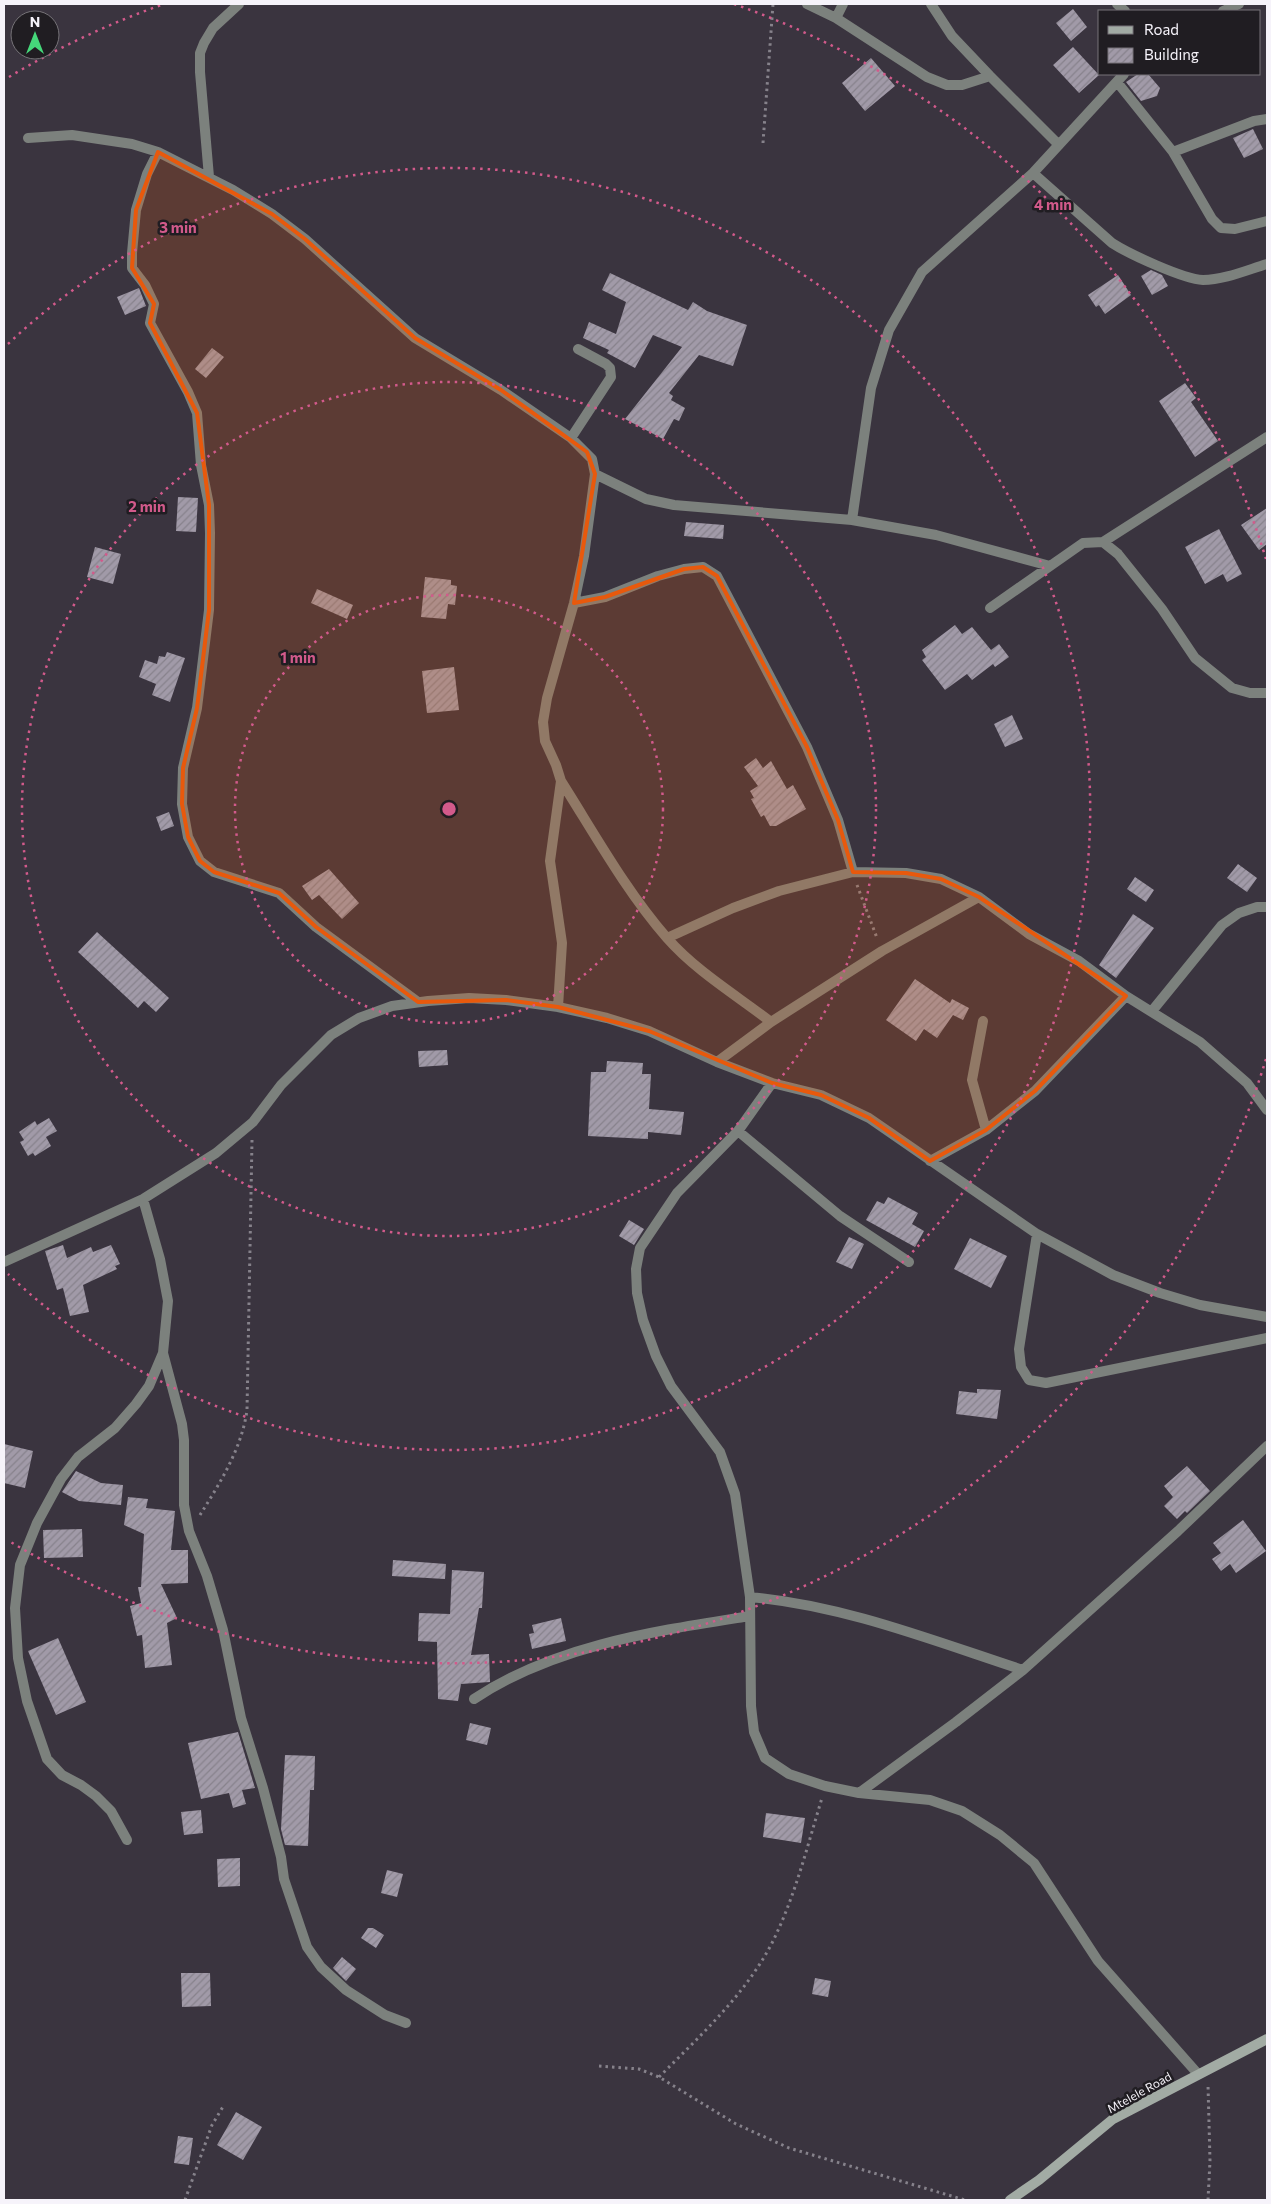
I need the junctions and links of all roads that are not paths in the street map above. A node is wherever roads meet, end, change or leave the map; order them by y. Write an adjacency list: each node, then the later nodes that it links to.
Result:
1 (239, 4): 16 (street)
2 (807, 4): 7 (street)
3 (843, 4): 7 (street)
4 (931, 4): 8 (street)
5 (1239, 4): 6 (street)
6 (1225, 10)
7 (836, 18): 8 (street)
8 (990, 76): 12 (street)
9 (1121, 78): 12 (street); 14 (street)
10 (1267, 119): 14 (street)
11 (28, 138): 13 (street)
12 (1060, 145): 15 (street)
13 (158, 152): 16 (street); 35 (street)
14 (1173, 152): 17 (street)
15 (1033, 173): 18 (street); 23 (street)
16 (209, 177): 21 (street)
17 (1267, 221)
18 (1267, 264)
19 (578, 349): 21 (street)
20 (1267, 437): 24 (street)
21 (571, 438): 22 (street)
22 (595, 474): 23 (street); 26 (street)
23 (852, 520): 25 (street)
24 (1102, 542): 25 (street); 28 (street)
25 (1050, 566): 27 (street)
26 (574, 603): 29 (street); 30 (street)
27 (990, 608)
28 (1267, 693)
29 (561, 780): 33 (street); 36 (street)
30 (853, 872): 31 (street); 33 (street)
31 (979, 897): 34 (street); 39 (street)
32 (1267, 907): 37 (street)
33 (667, 938): 39 (street)
34 (1126, 996): 37 (street); 43 (street)
35 (418, 1002): 36 (street); 46 (street)
36 (558, 1008): 40 (street)
37 (1152, 1011): 42 (street)
38 (983, 1021): 43 (street)
39 (771, 1022): 40 (street)
40 (717, 1062): 41 (street)
41 (772, 1083): 44 (street); 45 (street)
42 (1267, 1110)
43 (986, 1130): 45 (street)
44 (738, 1131): 49 (street); 54 (street)
45 (930, 1161): 47 (street)
46 (143, 1199): 48 (street); 52 (street)
47 (1037, 1234): 50 (street); 51 (street)
48 (4, 1262)
49 (909, 1262)
50 (1267, 1317)
51 (1267, 1338)
52 (164, 1353): 59 (street); 60 (street)
53 (1267, 1446): 56 (street)
54 (750, 1597): 55 (street); 56 (street)
55 (750, 1616): 57 (street); 58 (street)
56 (1023, 1670): 58 (street)
57 (474, 1699)
58 (858, 1793): 62 (street)
59 (127, 1840)
60 (406, 2023)
61 (1267, 2039): 62 (street, Mtelele Road)
62 (1203, 2072): 63 (street, Mtelele Road)
63 (1010, 2200)

